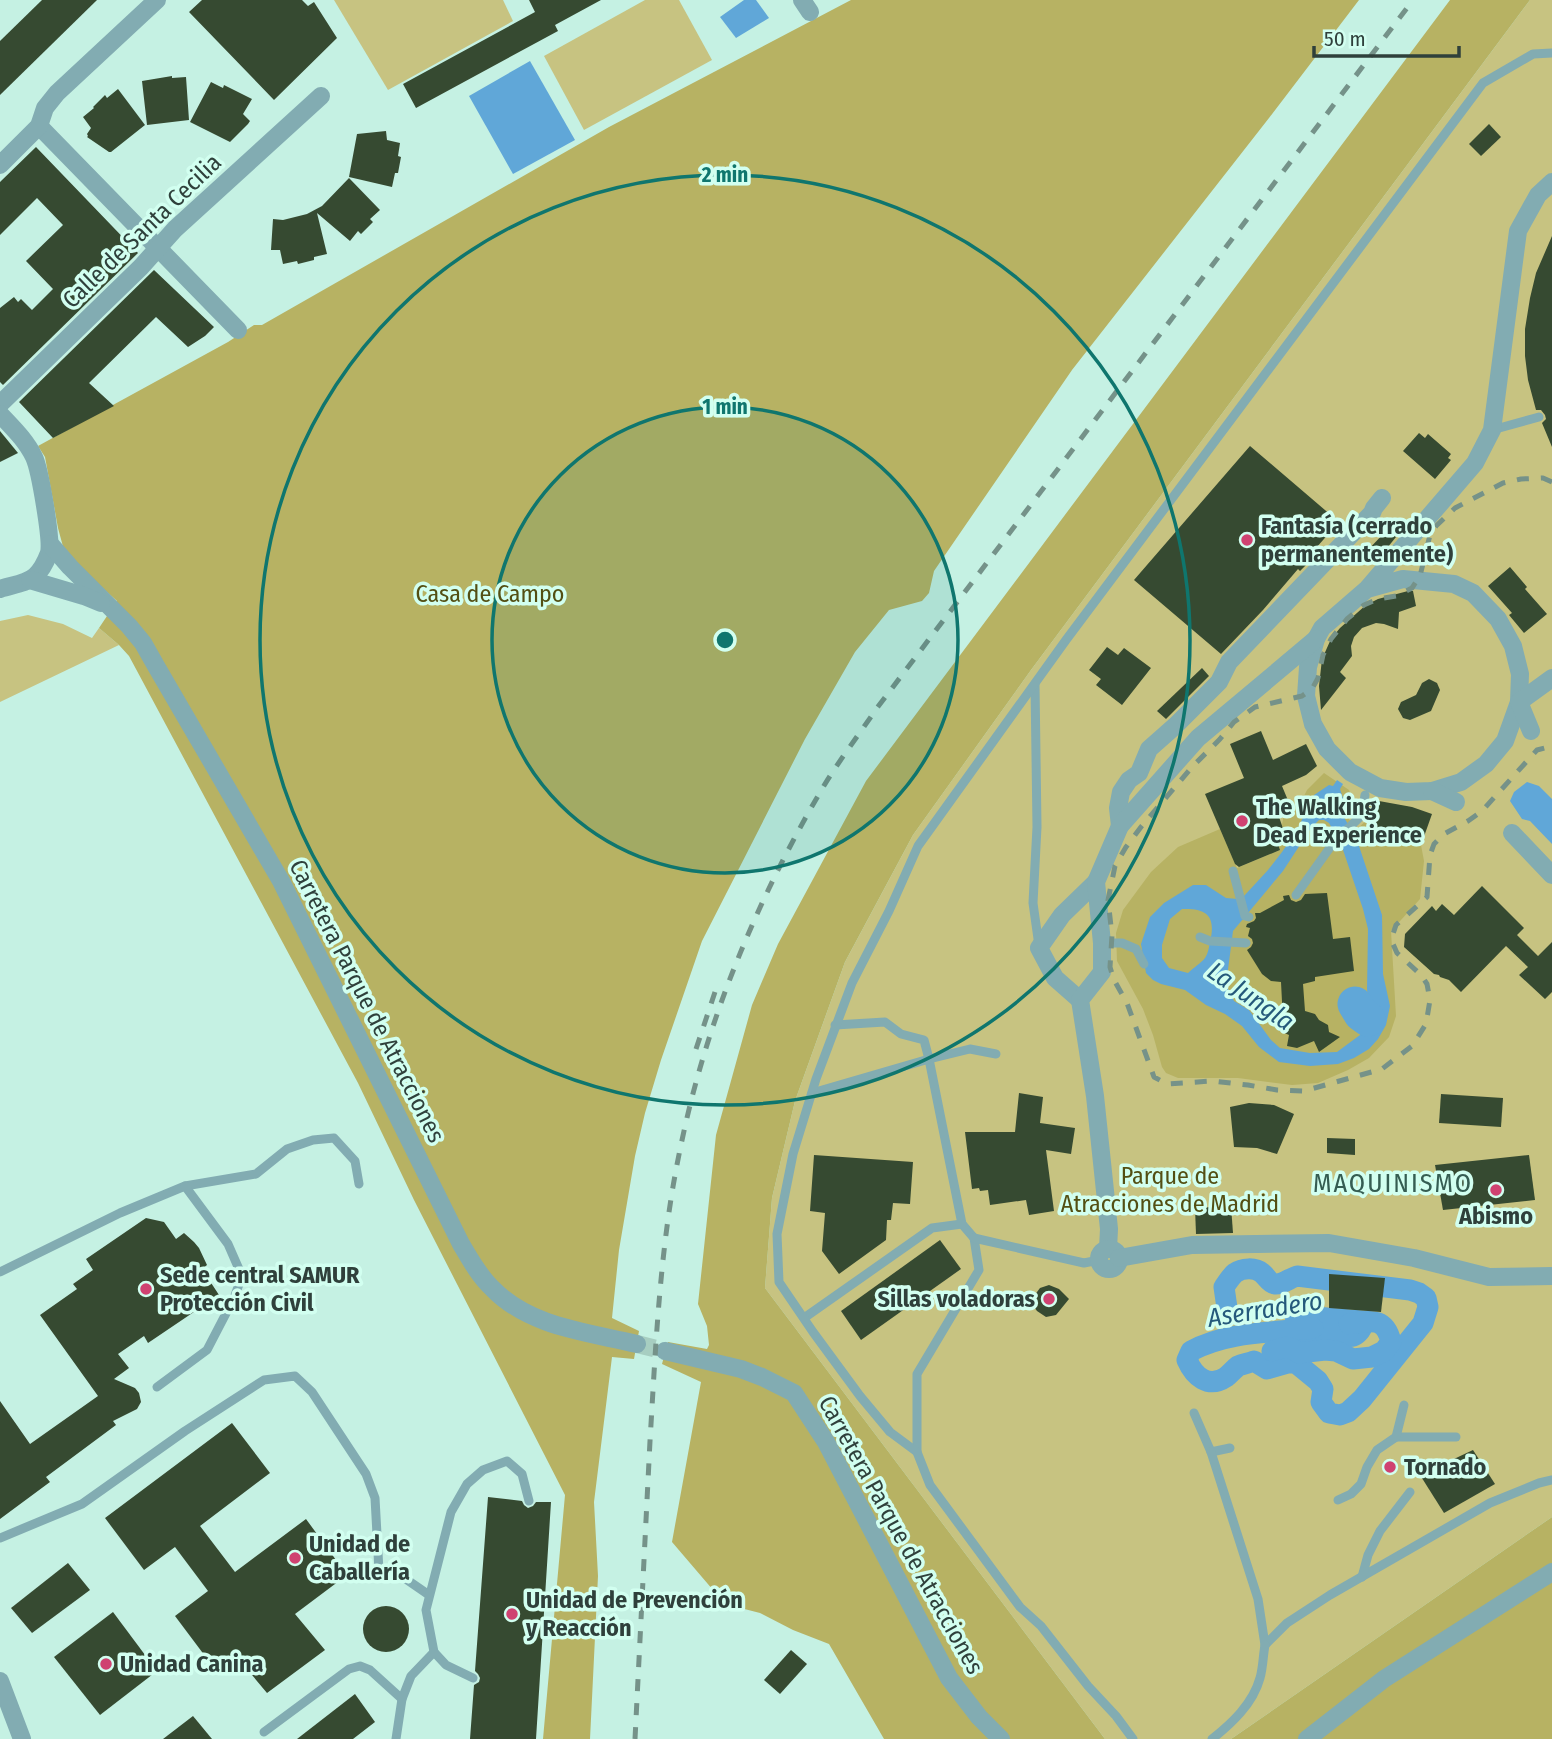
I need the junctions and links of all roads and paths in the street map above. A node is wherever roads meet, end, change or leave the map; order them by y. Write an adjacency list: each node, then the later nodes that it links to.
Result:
1 (157, 0): 4 (street)
2 (1552, 53): 20 (lane)
3 (321, 96): 7 (street, Calle de Santa Cecilia)
4 (40, 126): 5 (street); 7 (street)
5 (0, 165)
6 (1552, 182): 12 (street)
7 (158, 248): 8 (street); 9 (street, Calle de Santa Cecilia)
8 (238, 330)
9 (0, 404)
10 (0, 414): 14 (street)
11 (1539, 417): 12 (lane)
12 (1492, 429): 16 (street)
13 (1381, 498): 26 (street)
14 (49, 539): 15 (street, Carretera Parque de Atracciones); 17 (street, Carretera Parque de Atracciones)
15 (14, 584): 17 (street, Carretera Parque de Atracciones)
16 (1367, 589): 18 (street); 21 (street)
17 (108, 606): 51 (street, Carretera Parque de Atracciones)
18 (1316, 639): 23 (street); 26 (street)
19 (1552, 678): 21 (street)
20 (1035, 684): 36 (lane); 39 (lane)
21 (1519, 702): 22 (street); 23 (street)
22 (1531, 731)
23 (1432, 791): 25 (street)
24 (1365, 795): 31 (lane)
25 (1456, 802)
26 (1120, 827): 30 (street)
27 (1512, 833): 29 (street)
28 (1235, 871): 32 (lane)
29 (1552, 875)
30 (1096, 882): 34 (street); 36 (street)
31 (1296, 895)
32 (1246, 914)
33 (1200, 937): 35 (lane)
34 (1102, 943): 37 (lane); 38 (street)
35 (1246, 943)
36 (1039, 948): 38 (street)
37 (1144, 964)
38 (1080, 1000): 47 (street)
39 (835, 1026): 41 (lane); 42 (lane)
40 (996, 1054): 41 (lane)
41 (929, 1059): 42 (lane); 45 (lane)
42 (811, 1093): 50 (lane)
43 (359, 1184): 44 (lane)
44 (185, 1186): 48 (lane); 53 (lane)
45 (962, 1224): 46 (lane); 50 (lane)
46 (974, 1238): 47 (lane); 59 (lane)
47 (1109, 1256): 49 (street)
48 (0, 1272)
49 (1552, 1276)
50 (804, 1318): 59 (lane)
51 (637, 1344)
52 (665, 1351): 79 (street, Carretera Parque de Atracciones)
53 (157, 1387)
54 (1404, 1405): 56 (lane)
55 (1195, 1413): 60 (lane)
56 (1396, 1437): 57 (lane); 63 (lane)
57 (1456, 1437)
58 (1230, 1448): 60 (lane)
59 (917, 1452): 80 (lane)
60 (1211, 1452): 71 (lane)
61 (1552, 1480): 69 (lane)
62 (1410, 1492): 69 (lane)
63 (1338, 1500)
64 (528, 1501): 70 (lane)
65 (0, 1538): 67 (lane)
66 (357, 1570): 67 (lane)
67 (379, 1571): 70 (lane)
68 (1552, 1572): 82 (street)
69 (1362, 1577): 71 (lane)
70 (429, 1595): 72 (lane)
71 (1265, 1645): 81 (lane)
72 (434, 1652): 73 (lane); 75 (lane)
73 (473, 1678)
74 (0, 1681): 77 (street)
75 (402, 1699): 76 (lane); 78 (lane)
76 (264, 1732)
77 (22, 1739)
78 (396, 1739)
79 (1000, 1739)
80 (1133, 1739)
81 (1212, 1739)
82 (1307, 1739)

